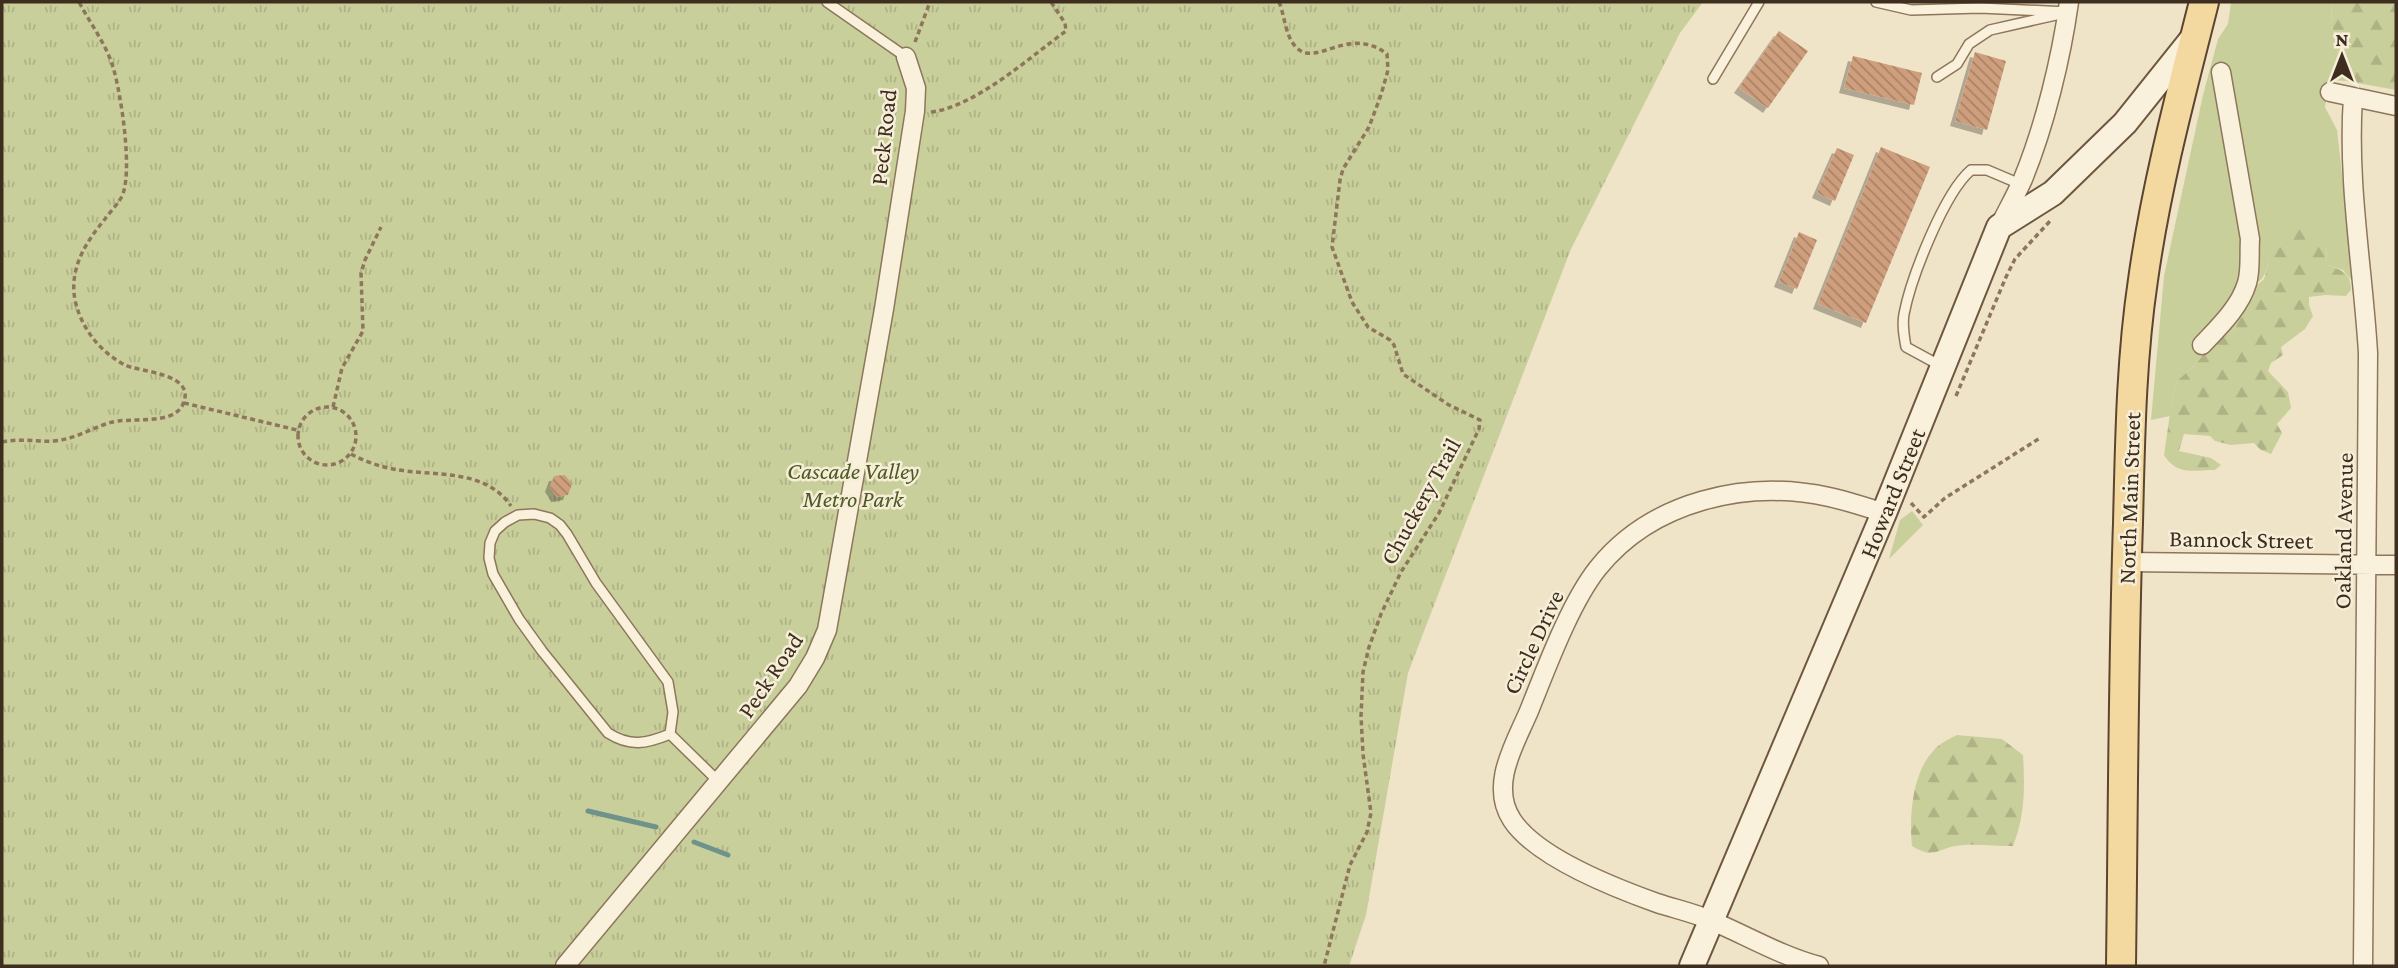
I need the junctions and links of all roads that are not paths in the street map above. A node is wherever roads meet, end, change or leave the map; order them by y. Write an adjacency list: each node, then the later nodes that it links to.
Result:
1 (827, 2): 7 (lane)
2 (1759, 2): 10 (lane)
3 (1876, 2): 5 (lane)
4 (2204, 2): 6 (main road, North Main Street)
5 (2068, 7): 9 (lane); 14 (street, Howard Street)
6 (2196, 35): 15 (main road); 19 (main road, North Main Street)
7 (906, 57): 23 (street, Peck Road)
8 (2221, 72): 16 (street)
9 (1937, 77)
10 (1713, 79)
11 (2330, 92): 12 (street)
12 (2353, 97): 13 (street); 20 (street, Oakland Avenue)
13 (2396, 106)
14 (2020, 184): 15 (street, Howard Street); 17 (lane)
15 (1998, 227): 17 (main road, Howard Street)
16 (2202, 345)
17 (1942, 367): 18 (main road, Howard Street)
18 (1884, 513): 24 (main road, Howard Street); 24 (street, Circle Drive)
19 (2127, 562): 20 (street, Bannock Street); 28 (main road, North Main Street)
20 (2367, 565): 21 (street, Bannock Street); 29 (street, Oakland Avenue)
21 (2396, 565)
22 (670, 734): 22 (lane); 23 (lane)
23 (719, 782): 25 (street, Peck Road)
24 (1710, 920): 26 (main road, Howard Street); 27 (street, Circle Drive)
25 (565, 966)
26 (1692, 966)
27 (1819, 966)
28 (2121, 966)
29 (2363, 966)

